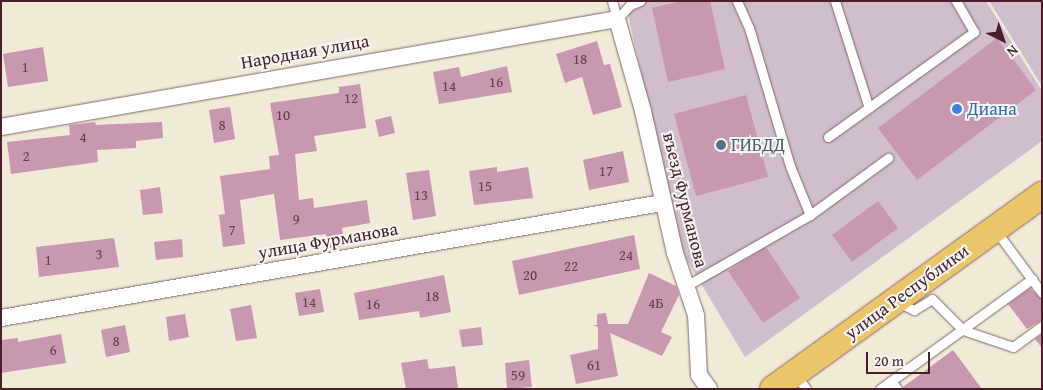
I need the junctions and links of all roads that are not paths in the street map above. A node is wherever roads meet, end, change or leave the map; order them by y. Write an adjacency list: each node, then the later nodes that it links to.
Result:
1 (612, 1): 6 (lane)
2 (640, 1): 6 (lane)
3 (737, 1): 13 (lane)
4 (835, 1): 7 (lane)
5 (956, 1): 7 (lane)
6 (617, 19): 8 (street, Народная улица); 12 (street, въезд Фурманова)
7 (869, 108): 9 (lane)
8 (1, 127)
9 (828, 137)
10 (888, 158): 13 (lane)
11 (1042, 196): 14 (main road, улица Республики)
12 (662, 203): 16 (street, въезд Фурманова); 19 (street, улица Фурманова)
13 (810, 215): 16 (lane)
14 (995, 229): 15 (lane); 18 (main road, улица Республики)
15 (1032, 280): 17 (lane); 21 (lane)
16 (686, 286): 24 (street, въезд Фурманова)
17 (1042, 293)
18 (895, 300): 21 (lane); 22 (main road, улица Республики)
19 (1, 318)
20 (1042, 326): 21 (lane)
21 (963, 330): 23 (lane)
22 (800, 381): 25 (main road, улица Республики)
23 (891, 381): 26 (lane); 27 (lane)
24 (709, 389)
25 (773, 389)
26 (880, 389)
27 (897, 389)

